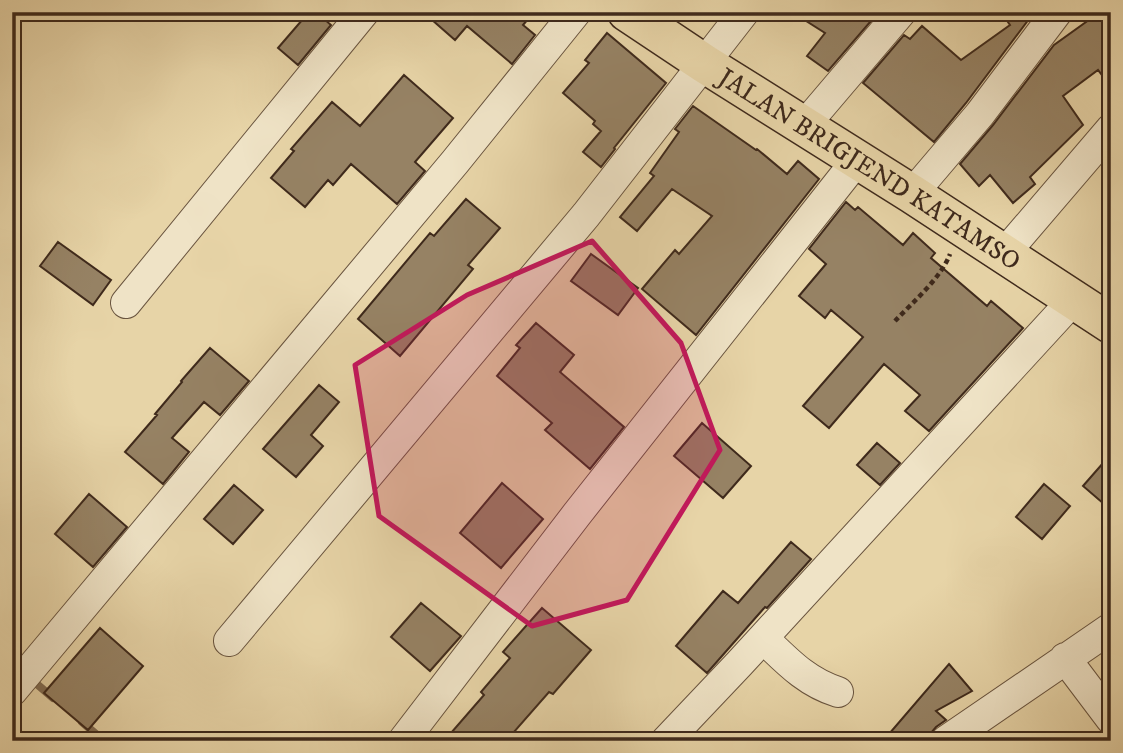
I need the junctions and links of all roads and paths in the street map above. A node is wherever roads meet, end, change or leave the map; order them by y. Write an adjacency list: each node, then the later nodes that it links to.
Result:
1 (364, 12): 15 (street)
2 (576, 12): 22 (street)
3 (627, 12): 7 (highway, JALAN BRIGJEND KATAMSO)
4 (744, 12): 7 (street)
5 (901, 12): 8 (street)
6 (1057, 12): 11 (street)
7 (705, 64): 8 (highway, JALAN BRIGJEND KATAMSO); 20 (street)
8 (804, 126): 10 (highway, JALAN BRIGJEND KATAMSO)
9 (1111, 129): 13 (street)
10 (857, 160): 11 (highway, JALAN BRIGJEND KATAMSO); 25 (street)
11 (912, 194): 12 (highway, JALAN BRIGJEND KATAMSO)
12 (961, 226): 13 (highway, JALAN BRIGJEND KATAMSO); 16 (path)
13 (1004, 254): 14 (highway, JALAN BRIGJEND KATAMSO)
14 (1074, 299): 17 (highway, JALAN BRIGJEND KATAMSO); 19 (street)
15 (126, 303)
16 (895, 321)
17 (1111, 324)
18 (1111, 628): 21 (street)
19 (763, 638): 23 (street); 26 (street)
20 (229, 641)
21 (1065, 658): 24 (street); 27 (street)
22 (12, 691)
23 (838, 692)
24 (1111, 719)
25 (403, 741)
26 (666, 741)
27 (946, 741)

